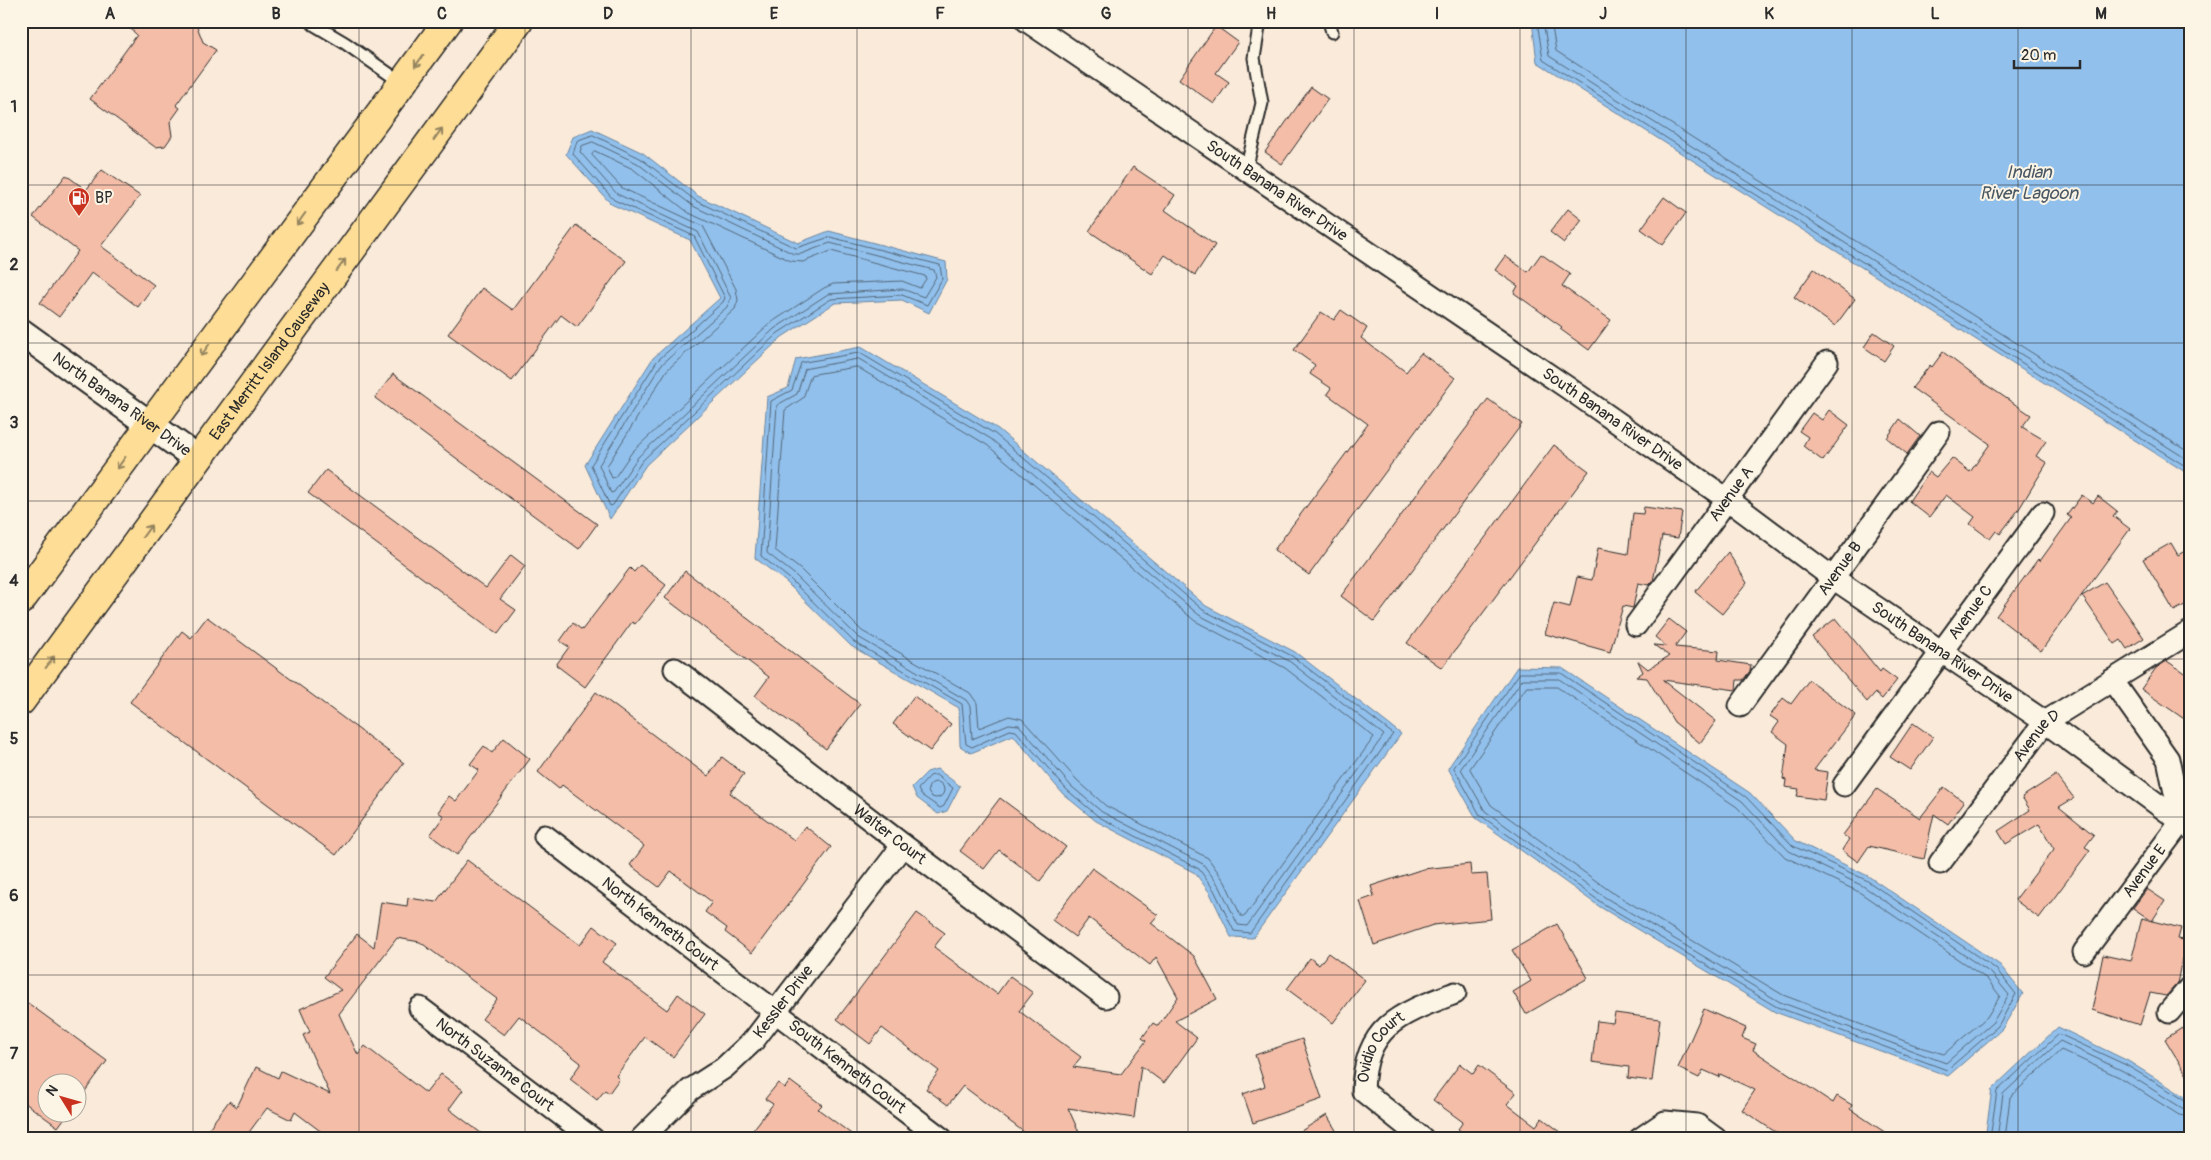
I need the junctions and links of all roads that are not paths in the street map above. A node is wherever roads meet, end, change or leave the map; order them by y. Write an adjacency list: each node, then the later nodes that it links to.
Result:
1 (448, 21): 6 (main road, one-way to 6)
2 (518, 21): 12 (main road, East Merritt Island Causeway, one-way to 2)
3 (1026, 21): 7 (street, South Banana River Drive)
4 (1260, 21): 7 (lane)
5 (313, 24): 6 (lane)
6 (402, 83): 10 (main road, one-way to 10)
7 (1246, 170): 13 (street, South Banana River Drive)
8 (21, 332): 10 (street, North Banana River Drive)
9 (1827, 362): 13 (street, Avenue A)
10 (150, 423): 12 (street, North Banana River Drive); 16 (main road, one-way to 16)
11 (1939, 432): 15 (street, Avenue B)
12 (198, 460): 24 (main road, East Merritt Island Causeway, one-way to 12)
13 (1727, 499): 15 (street, South Banana River Drive); 17 (street, Avenue A)
14 (2043, 513): 21 (street, Avenue C)
15 (1833, 578): 21 (street, South Banana River Drive); 25 (street, Avenue B)
16 (21, 600)
17 (1636, 625)
18 (2190, 632): 19 (street, Avenue D)
19 (2167, 646): 20 (street); 23 (street, Avenue D)
20 (2190, 652)
21 (1940, 653): 26 (street, South Banana River Drive); 27 (street, Avenue C)
22 (675, 669): 30 (street, Walter Court)
23 (2112, 680): 26 (street, Avenue D); 28 (street)
24 (21, 702)
25 (1740, 706)
26 (2044, 722): 28 (street, South Banana River Drive); 31 (street, Avenue D)
27 (1844, 785)
28 (2185, 825): 32 (street, Avenue E)
29 (545, 836): 38 (street, North Kenneth Court)
30 (902, 844): 35 (street, Walter Court); 38 (street, Kessler Drive)
31 (1940, 863)
32 (2084, 952)
33 (2190, 987): 37 (street)
34 (1455, 994): 42 (street, Ovidio Court)
35 (1106, 997)
36 (420, 1008): 39 (street, North Suzanne Court)
37 (2169, 1012)
38 (775, 1013): 40 (street, Kessler Drive); 41 (street, South Kenneth Court)
39 (593, 1139)
40 (641, 1139)
41 (942, 1139)
42 (1423, 1139)
43 (1640, 1139): 44 (street)
44 (1716, 1139)

